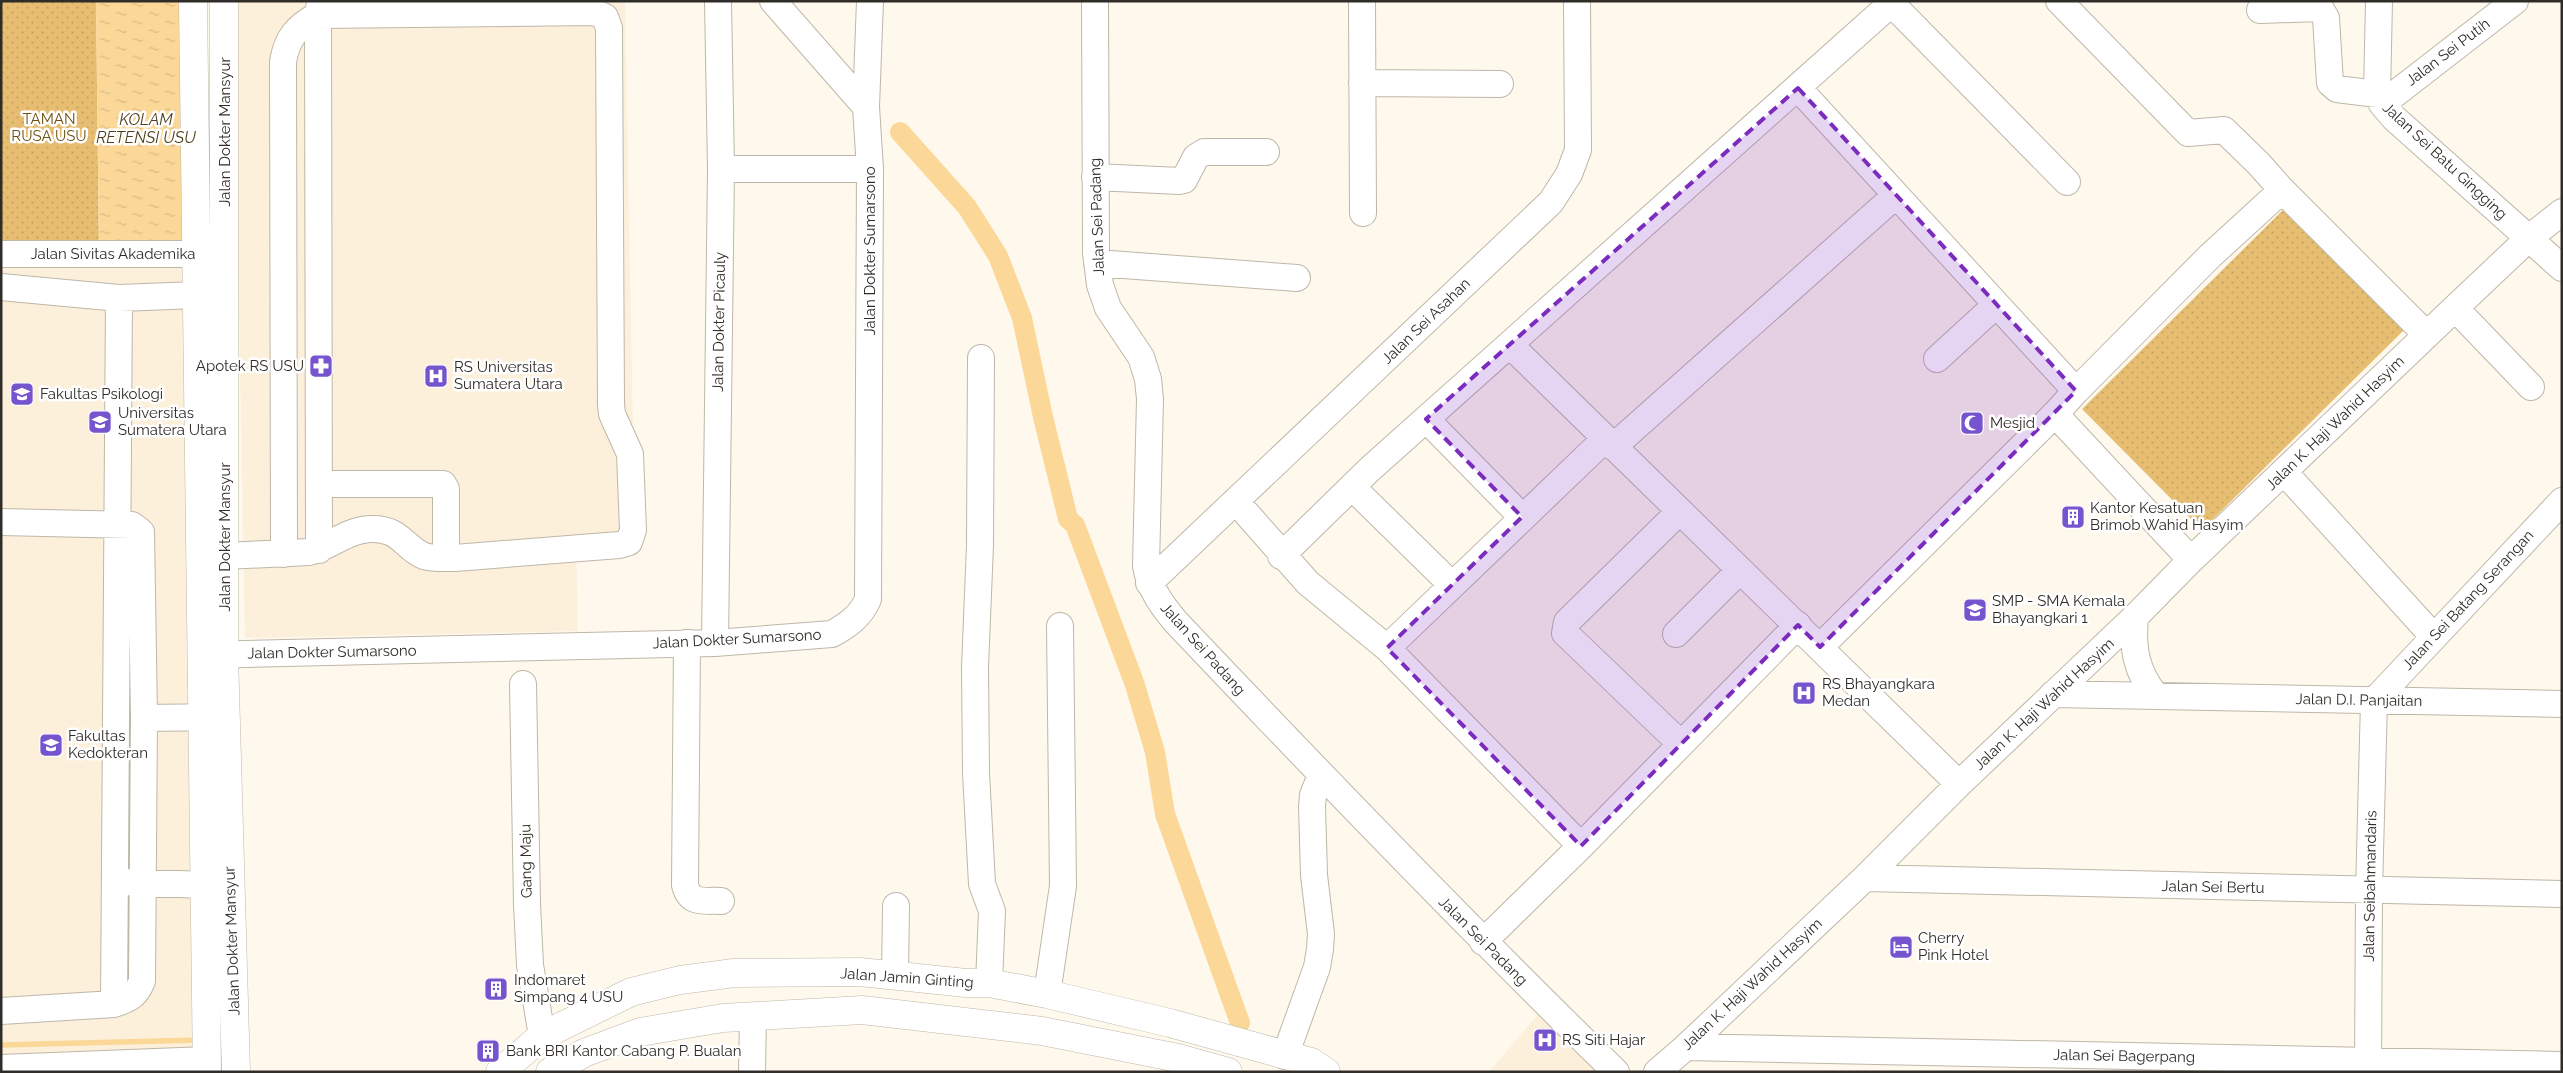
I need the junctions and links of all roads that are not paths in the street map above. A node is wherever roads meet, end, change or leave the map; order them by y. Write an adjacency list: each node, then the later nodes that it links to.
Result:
1 (194, 1): 33 (main road, Jalan Dokter Mansyur)
2 (224, 1): 34 (main road, Jalan Dokter Mansyur)
3 (718, 1): 23 (street, Jalan Dokter Picauly)
4 (774, 1): 21 (street)
5 (870, 1): 21 (street, Jalan Dokter Sumarsono)
6 (1095, 1): 25 (street, Jalan Sei Padang)
7 (1362, 1): 17 (street)
8 (1578, 1): 68 (street, Jalan Sei Asahan)
9 (2059, 1): 27 (street)
10 (2379, 1): 20 (street, Jalan Sei Batu Gingging)
11 (2515, 1): 20 (street, Jalan Sei Putih)
12 (1893, 3): 19 (street); 26 (street)
13 (319, 8): 14 (street); 53 (street); 62 (street)
14 (373, 8): 15 (street)
15 (429, 8): 65 (street)
16 (2260, 10): 20 (street)
17 (1362, 84): 18 (street); 30 (street)
18 (1500, 84)
19 (1798, 88): 28 (street); 44 (street)
20 (2379, 99): 31 (street, Jalan Sei Batu Gingging)
21 (866, 107): 24 (street, Jalan Dokter Sumarsono)
22 (1266, 152): 25 (street)
23 (721, 169): 24 (street); 75 (street, Jalan Dokter Picauly)
24 (870, 169): 75 (street, Jalan Dokter Sumarsono)
25 (1096, 178): 35 (street, Jalan Sei Padang)
26 (2068, 182)
27 (2282, 190): 43 (street); 48 (street)
28 (1895, 196): 41 (street); 51 (street)
29 (2562, 212): 31 (street, Jalan K. Haji Wahid Hasyim)
30 (1362, 213)
31 (2529, 238): 36 (street, Jalan Sei Batu Gingging); 42 (street, Jalan K. Haji Wahid Hasyim)
32 (1, 254): 33 (street, Jalan Sivitas Akademika)
33 (197, 254): 34 (street, Jalan Sivitas Akademika); 39 (main road, Jalan Dokter Mansyur)
34 (226, 254): 63 (main road, Jalan Dokter Mansyur)
35 (1097, 263): 37 (street); 68 (street, Jalan Sei Padang)
36 (2562, 268)
37 (1297, 278)
38 (1, 287): 40 (street)
39 (197, 295): 40 (street); 79 (main road, Jalan Dokter Mansyur)
40 (119, 298): 60 (street)
41 (1996, 305): 46 (street); 48 (street)
42 (2455, 308): 43 (street, Jalan K. Haji Wahid Hasyim); 47 (street)
43 (2427, 334): 52 (street, Jalan K. Haji Wahid Hasyim)
44 (1510, 345): 50 (street); 51 (street)
45 (981, 358): 101 (street)
46 (1937, 359)
47 (2531, 387)
48 (2076, 391): 49 (street)
49 (2055, 414): 66 (street); 77 (street)
50 (1426, 420): 54 (street); 58 (street)
51 (1609, 443): 56 (street); 58 (street)
52 (2284, 472): 66 (street, Jalan K. Haji Wahid Hasyim); 74 (street)
53 (319, 484): 61 (street); 65 (street)
54 (1353, 488): 64 (street); 69 (street)
55 (2562, 501): 74 (street, Jalan Sei Batang Serangan)
56 (1680, 512): 67 (street); 87 (street)
57 (1247, 514): 64 (street)
58 (1522, 517): 69 (street)
59 (1, 522): 60 (street)
60 (118, 525): 86 (street); 92 (street)
61 (319, 550): 62 (street); 65 (street)
62 (284, 554): 63 (street)
63 (225, 556): 79 (main road, Jalan Dokter Mansyur)
64 (1282, 556): 78 (street)
65 (446, 558)
66 (2191, 560): 70 (street, Jalan K. Haji Wahid Hasyim)
67 (1740, 570): 71 (street); 73 (street)
68 (1149, 583): 88 (street, Jalan Sei Padang)
69 (1451, 584): 78 (street)
70 (2136, 617): 81 (street, Jalan K. Haji Wahid Hasyim); 82 (street)
71 (1798, 625): 77 (street); 87 (street)
72 (1060, 626): 102 (street)
73 (1676, 634)
74 (2433, 636): 83 (street, Jalan Sei Batang Serangan)
75 (715, 643): 76 (street, Jalan Dokter Sumarsono)
76 (687, 644): 79 (street, Jalan Dokter Sumarsono); 97 (street)
77 (1820, 647): 89 (street)
78 (1387, 648): 90 (street)
79 (213, 655): 85 (main road, Jalan Dokter Mansyur)
80 (523, 684): 107 (street, Gang Maju)
81 (2053, 694): 82 (street, Jalan D.I. Panjaitan); 89 (street, Jalan K. Haji Wahid Hasyim)
82 (2156, 696): 83 (street, Jalan D.I. Panjaitan)
83 (2374, 700): 84 (street, Jalan D.I. Panjaitan); 95 (street, Jalan Seibahmandaris)
84 (2562, 704)
85 (214, 717): 86 (street); 94 (main road, Jalan Dokter Mansyur); 114 (main road, Jalan Dokter Mansyur)
86 (144, 718): 93 (street)
87 (1681, 744): 90 (street)
88 (1321, 775): 99 (street, Jalan Sei Padang); 109 (street)
89 (1959, 784): 91 (street, Jalan K. Haji Wahid Hasyim)
90 (1581, 846): 99 (street)
91 (1865, 878): 95 (street, Jalan Sei Bertu); 108 (street, Jalan K. Haji Wahid Hasyim)
92 (114, 882): 93 (street); 103 (street)
93 (143, 883): 94 (street); 103 (street)
94 (205, 885): 111 (main road, Jalan Dokter Mansyur)
95 (2369, 891): 96 (street, Jalan Sei Bertu); 112 (street, Jalan Seibahmandaris)
96 (2562, 894)
97 (721, 901)
98 (896, 906): 100 (street)
99 (1482, 942): 120 (street, Jalan Sei Padang)
100 (895, 976): 101 (main road, Jalan Jamin Ginting); 107 (main road, Jalan Jamin Ginting)
101 (989, 983): 102 (main road, Jalan Jamin Ginting)
102 (1047, 994): 106 (main road); 109 (main road, Jalan Jamin Ginting)
103 (114, 1004): 104 (street)
104 (1, 1010)
105 (753, 1016): 106 (main road); 116 (main road); 117 (street)
106 (1042, 1031): 118 (main road)
107 (542, 1036): 115 (main road, Jalan Jamin Ginting)
108 (1686, 1047): 112 (street, Jalan Sei Bagerpang); 121 (street, Jalan K. Haji Wahid Hasyim)
109 (1286, 1056): 119 (main road, Jalan Jamin Ginting)
110 (2562, 1065): 112 (street, Jalan Sei Bagerpang)
111 (207, 1066): 113 (street)
112 (2368, 1066)
113 (1, 1068)
114 (236, 1072)
115 (500, 1072)
116 (550, 1072)
117 (752, 1072)
118 (1228, 1072)
119 (1326, 1072)
120 (1616, 1072)
121 (1657, 1072)

